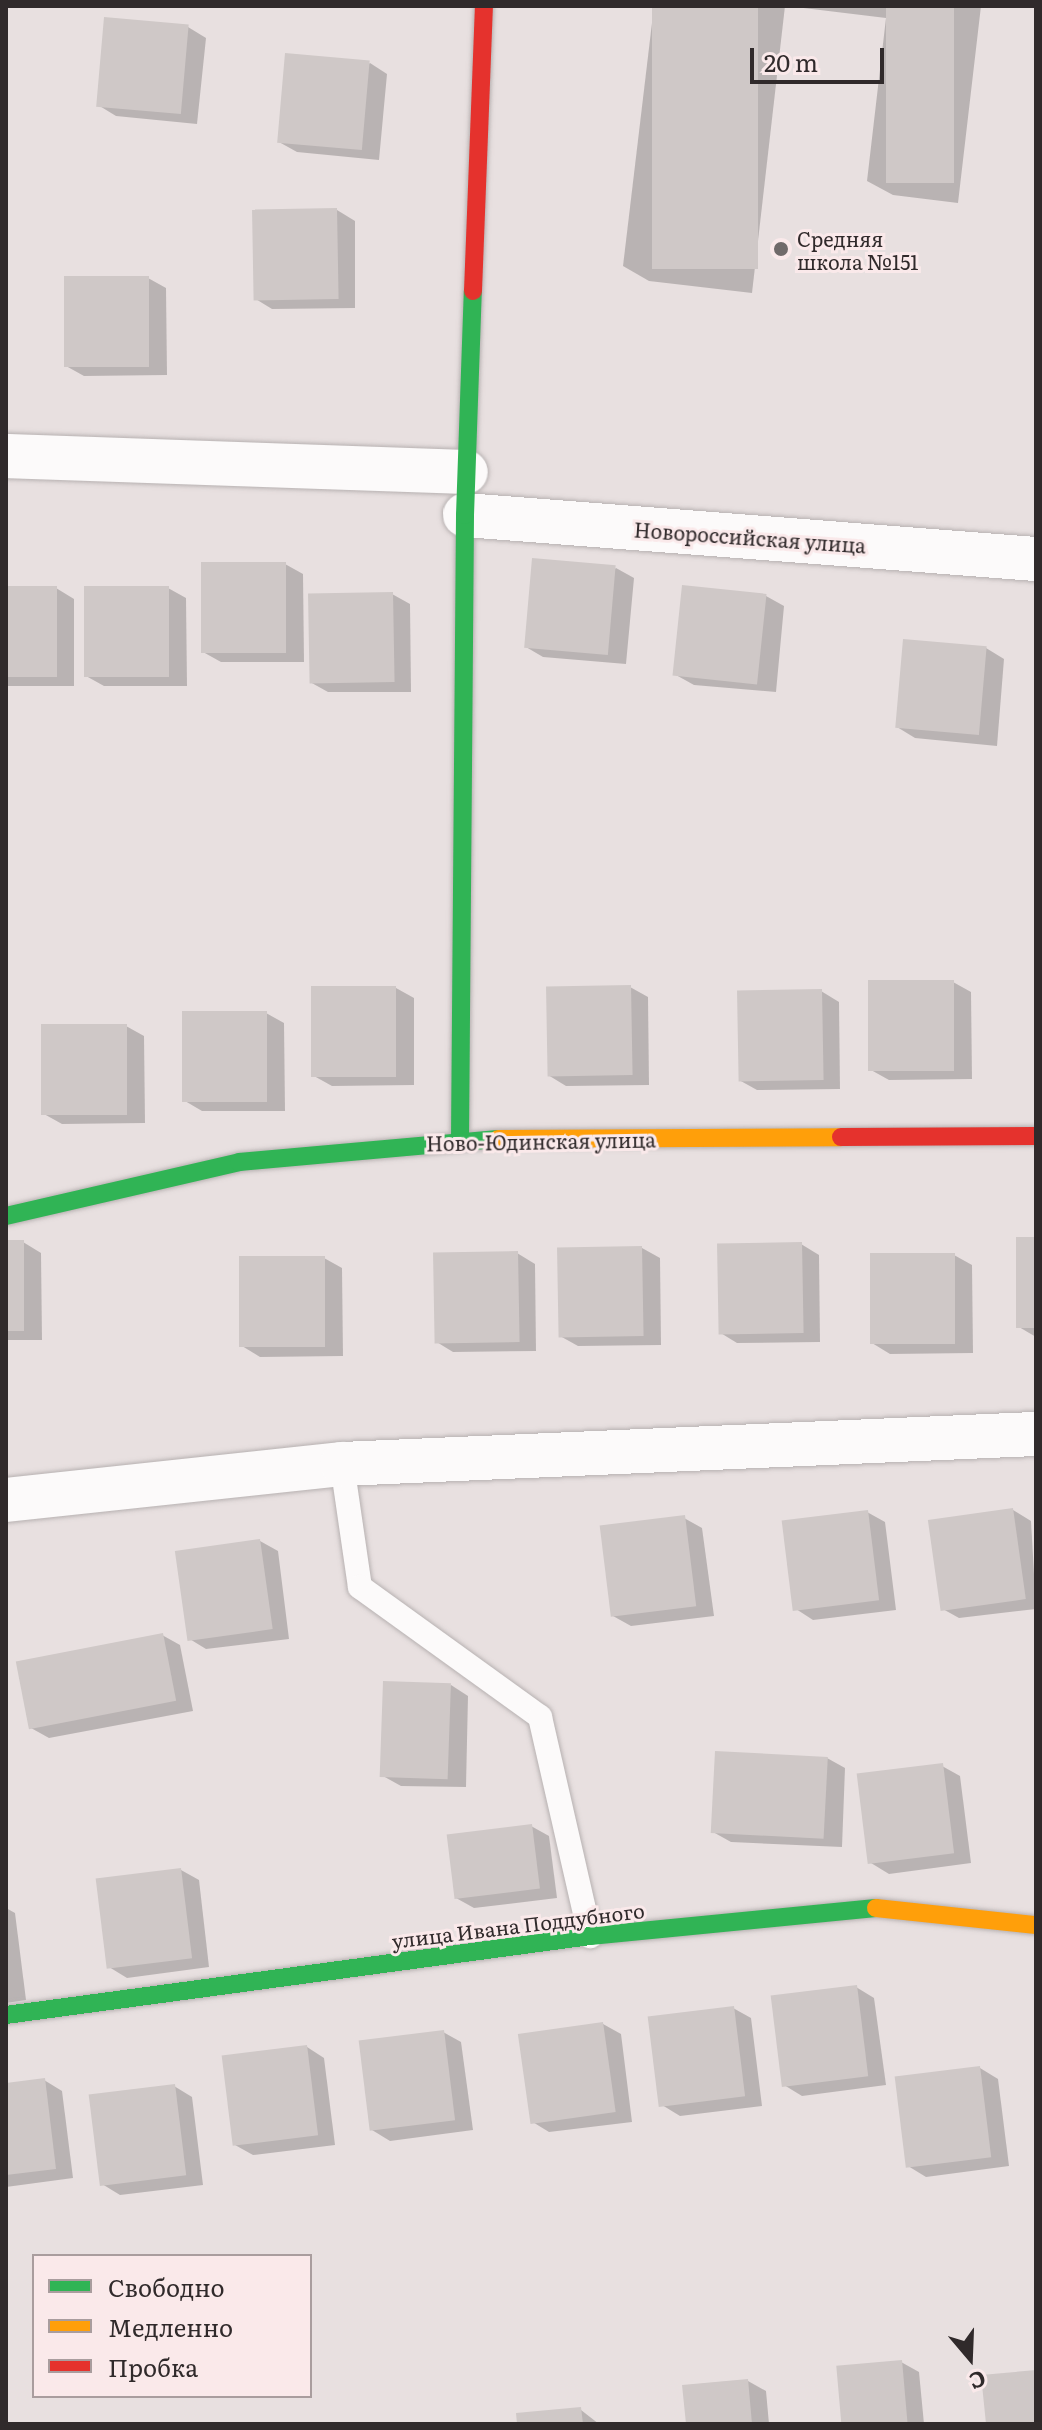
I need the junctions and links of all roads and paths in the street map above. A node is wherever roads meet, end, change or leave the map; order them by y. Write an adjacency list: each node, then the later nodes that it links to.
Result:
1 (476, 7): 3 (street)
2 (6, 456): 3 (street)
3 (466, 472): 4 (street)
4 (465, 515): 5 (street, Новороссийская улица); 7 (street)
5 (1036, 559)
6 (1036, 1136): 7 (street, Ново-Юдинская улица)
7 (460, 1139): 8 (street, Ново-Юдинская улица)
8 (6, 1216)
9 (1036, 1434): 10 (street)
10 (342, 1464): 11 (street); 13 (lane)
11 (6, 1500)
12 (1036, 1925): 13 (street, улица Ивана Поддубного)
13 (590, 1936): 14 (street, улица Ивана Поддубного)
14 (6, 2015)

